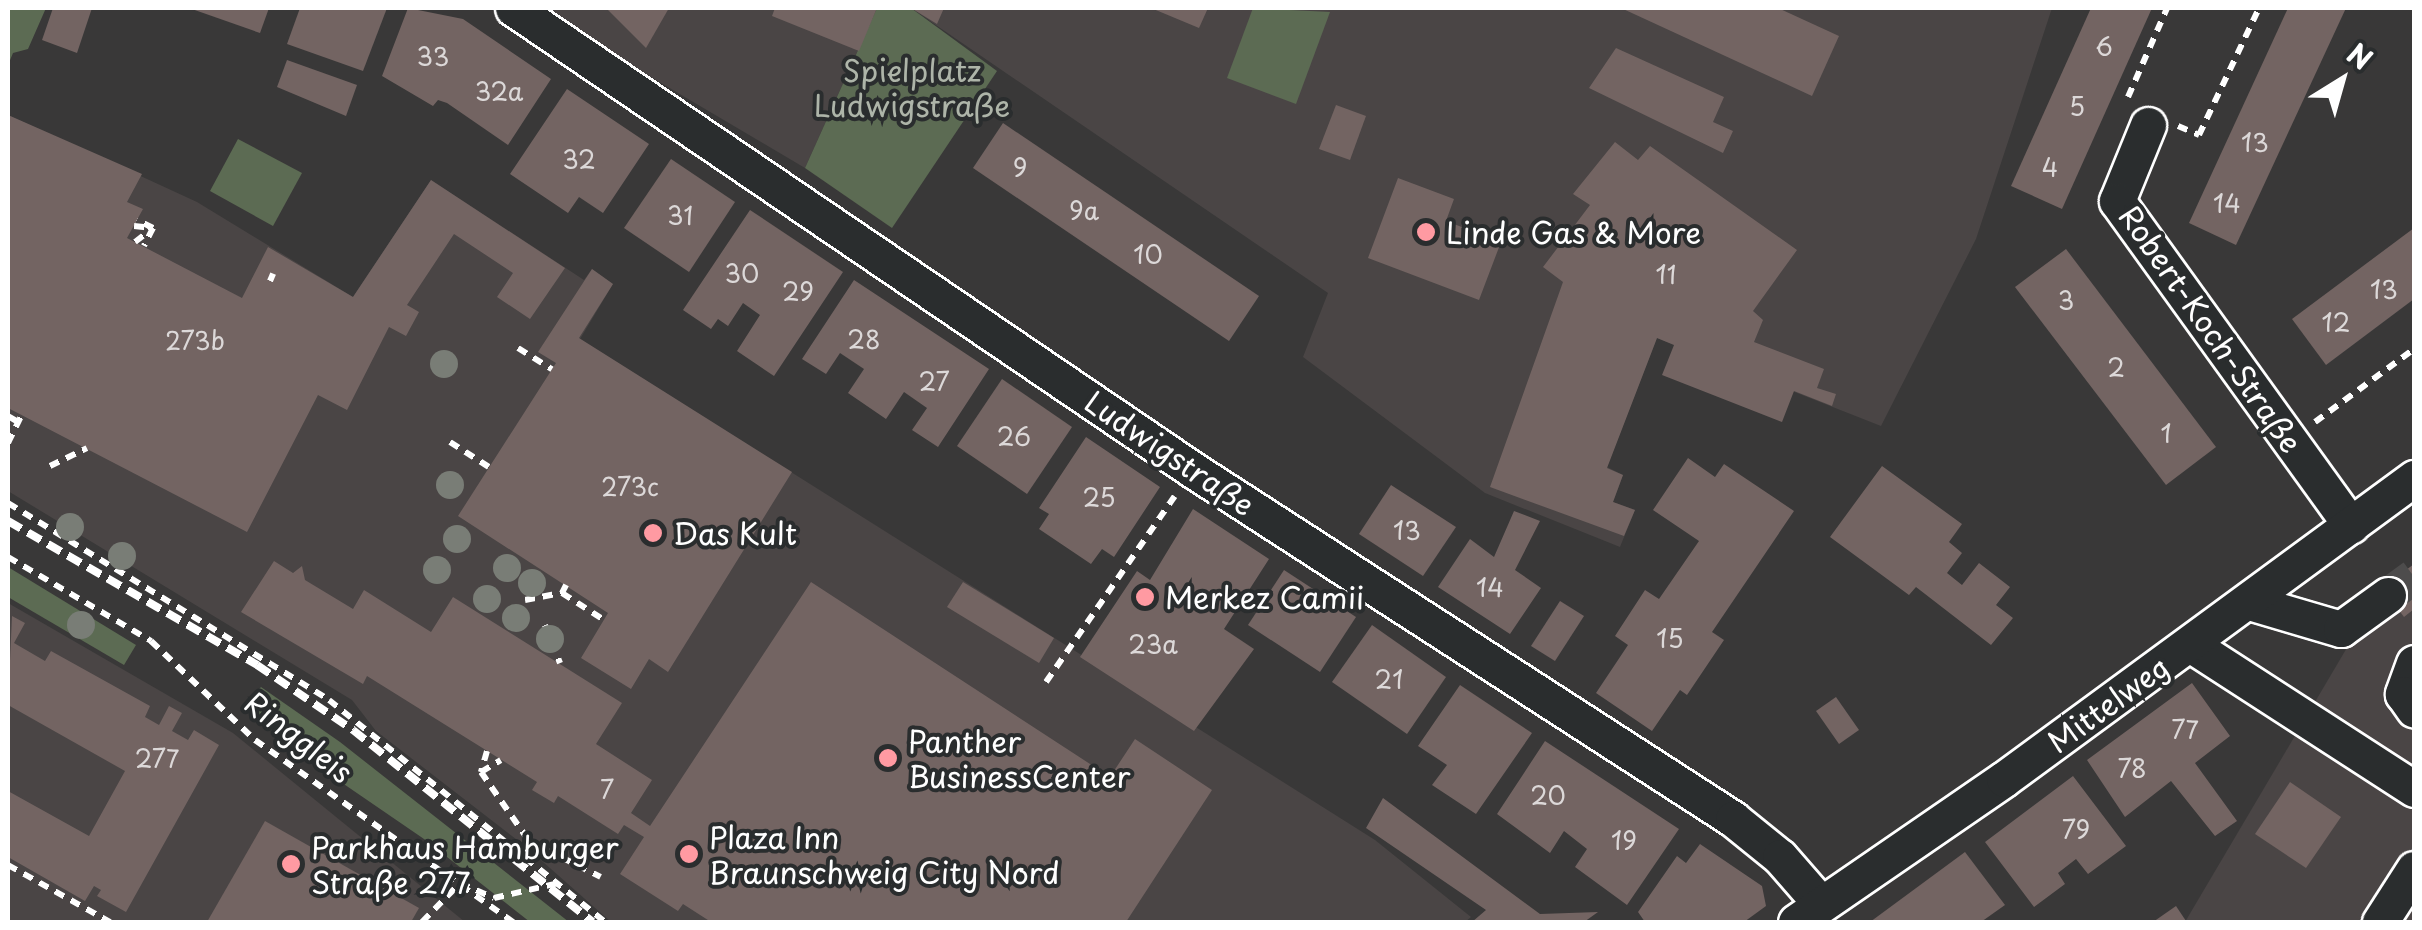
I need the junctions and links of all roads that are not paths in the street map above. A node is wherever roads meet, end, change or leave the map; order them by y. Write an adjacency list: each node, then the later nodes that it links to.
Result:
1 (514, 8): 12 (street, Ludwigstraße)
2 (2148, 124): 4 (street, Robert-Koch-Straße)
3 (2414, 478): 4 (street, Mittelweg)
4 (2351, 525): 6 (street, Mittelweg)
5 (2388, 596): 6 (street)
6 (2249, 602): 7 (street, Mittelweg)
7 (2190, 644): 10 (street); 12 (street, Mittelweg)
8 (2414, 663): 9 (street)
9 (2414, 710)
10 (2414, 789)
11 (2414, 870): 13 (street)
12 (1809, 913)
13 (2380, 922)

